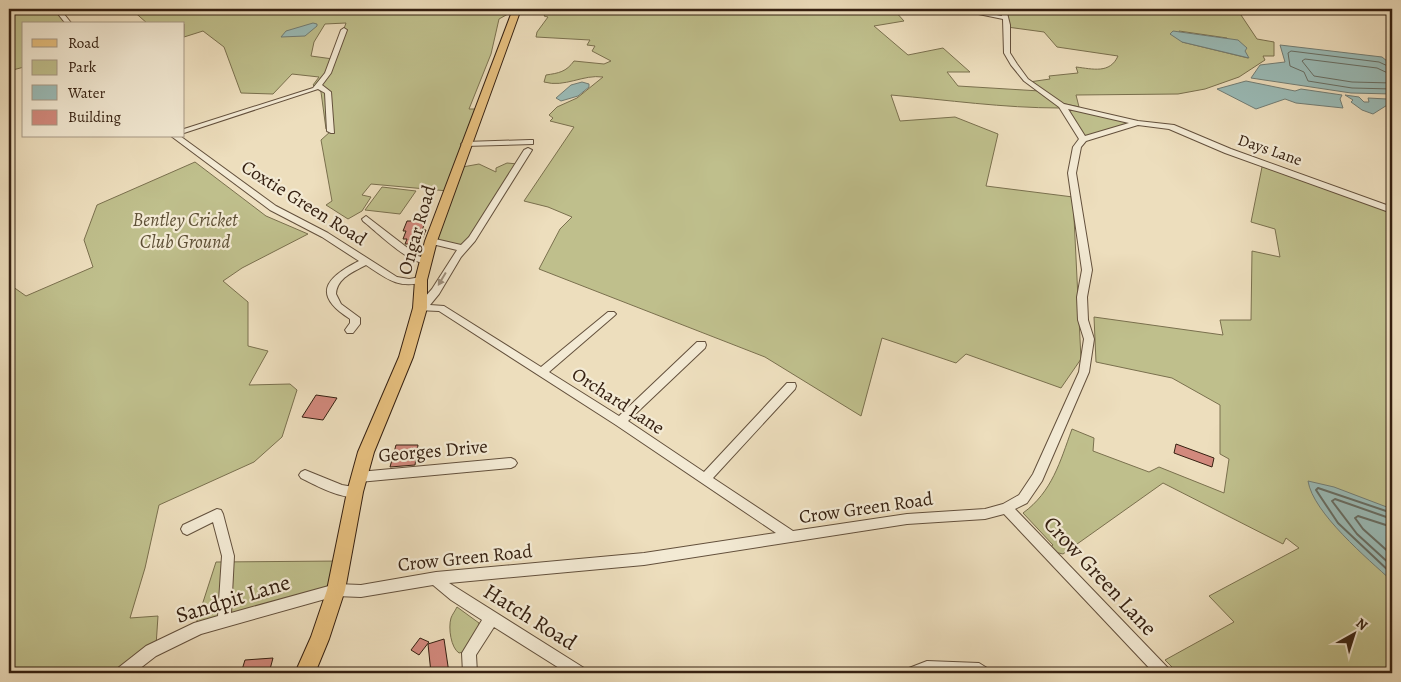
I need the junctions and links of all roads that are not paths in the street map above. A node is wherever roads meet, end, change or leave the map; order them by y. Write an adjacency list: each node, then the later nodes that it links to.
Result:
1 (58, 9): 6 (street)
2 (517, 9): 15 (main road, Ongar Road)
3 (957, 9): 5 (street)
4 (1003, 9): 5 (street)
5 (1005, 18): 9 (street)
6 (68, 22)
7 (344, 30): 8 (street)
8 (318, 86): 11 (street); 12 (street)
9 (1062, 106): 10 (street, Days Lane); 14 (street)
10 (1138, 123): 14 (street); 16 (street, Days Lane)
11 (185, 131)
12 (331, 131)
13 (178, 138): 22 (street, Coxtie Green Road)
14 (1083, 139): 36 (street, Crow Green Road)
15 (465, 144): 20 (main road, Ongar Road); 21 (street)
16 (1392, 210)
17 (366, 219): 19 (street)
18 (398, 231): 19 (street)
19 (396, 241): 23 (street)
20 (431, 241): 21 (street); 23 (main road, Ongar Road)
21 (461, 248): 25 (street, one-way to 25)
22 (367, 261): 24 (street, Coxtie Green Road); 27 (street)
23 (425, 262): 24 (main road, Ongar Road)
24 (421, 280): 25 (main road, Ongar Road)
25 (420, 308): 29 (street, Orchard Lane); 35 (main road, Ongar Road)
26 (611, 314): 29 (street)
27 (350, 330)
28 (701, 345): 31 (street)
29 (542, 372): 31 (street, Orchard Lane)
30 (791, 386): 34 (street)
31 (620, 422): 34 (street, Orchard Lane)
32 (511, 463): 35 (street, Georges Drive)
33 (305, 475): 35 (street)
34 (705, 479): 38 (street, Orchard Lane)
35 (357, 484): 40 (main road, Ongar Road)
36 (1006, 508): 38 (street, Crow Green Road); 49 (street, Crow Green Lane)
37 (186, 529): 42 (street)
38 (792, 537): 39 (street, Crow Green Road)
39 (436, 578): 40 (street, Crow Green Road); 41 (street, Hatch Road)
40 (336, 590): 42 (street, Sandpit Lane); 44 (main road, Ongar Road)
41 (491, 619): 45 (street); 46 (street, Hatch Road)
42 (224, 621): 43 (street, Sandpit Lane)
43 (123, 673)
44 (304, 673)
45 (470, 673)
46 (579, 673)
47 (914, 673): 48 (street)
48 (982, 673)
49 (1162, 673)

